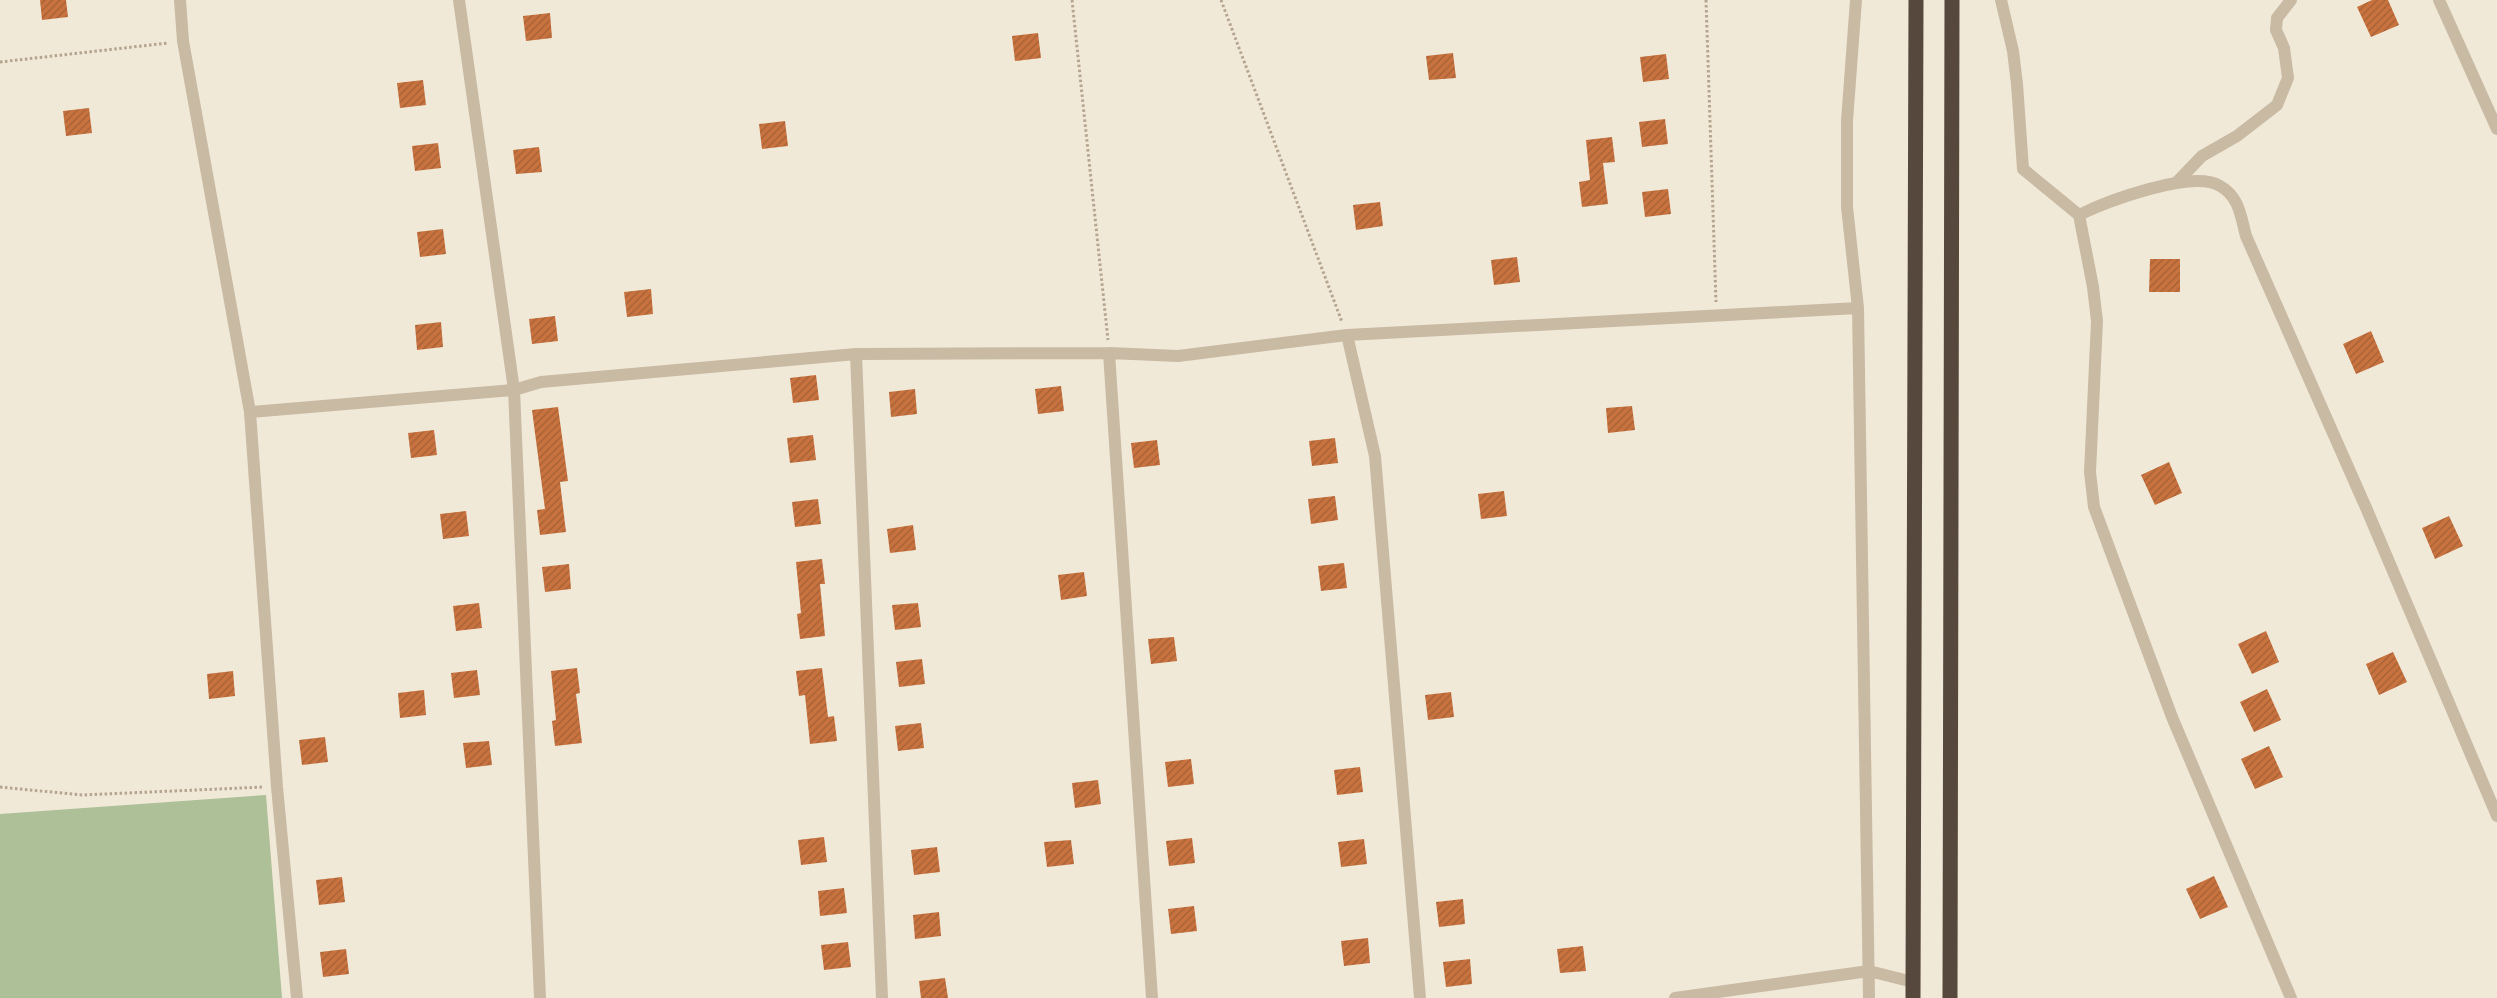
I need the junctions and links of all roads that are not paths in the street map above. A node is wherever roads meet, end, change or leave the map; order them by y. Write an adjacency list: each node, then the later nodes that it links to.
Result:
1 (180, 0): 17 (street)
2 (459, 0): 16 (street)
3 (1856, 0): 12 (street)
4 (1916, 0): 20 (highway)
5 (1952, 0): 29 (highway)
6 (2002, 0): 11 (street)
7 (2291, 0): 10 (street)
8 (2438, 0): 9 (street)
9 (2497, 129)
10 (2178, 182): 11 (street); 18 (street)
11 (2079, 215): 30 (street)
12 (1858, 308): 13 (street); 19 (street)
13 (1346, 335): 14 (street); 25 (street)
14 (1109, 353): 15 (street); 24 (street)
15 (856, 354): 16 (street); 23 (street)
16 (514, 390): 17 (street); 22 (street)
17 (250, 412): 21 (street)
18 (2497, 816)
19 (1869, 971): 20 (street); 26 (street); 27 (street)
20 (1913, 982): 28 (highway)
21 (297, 998)
22 (540, 998)
23 (882, 998)
24 (1152, 998)
25 (1420, 998)
26 (1675, 998)
27 (1869, 998)
28 (1913, 998)
29 (1950, 998)
30 (2291, 998)

